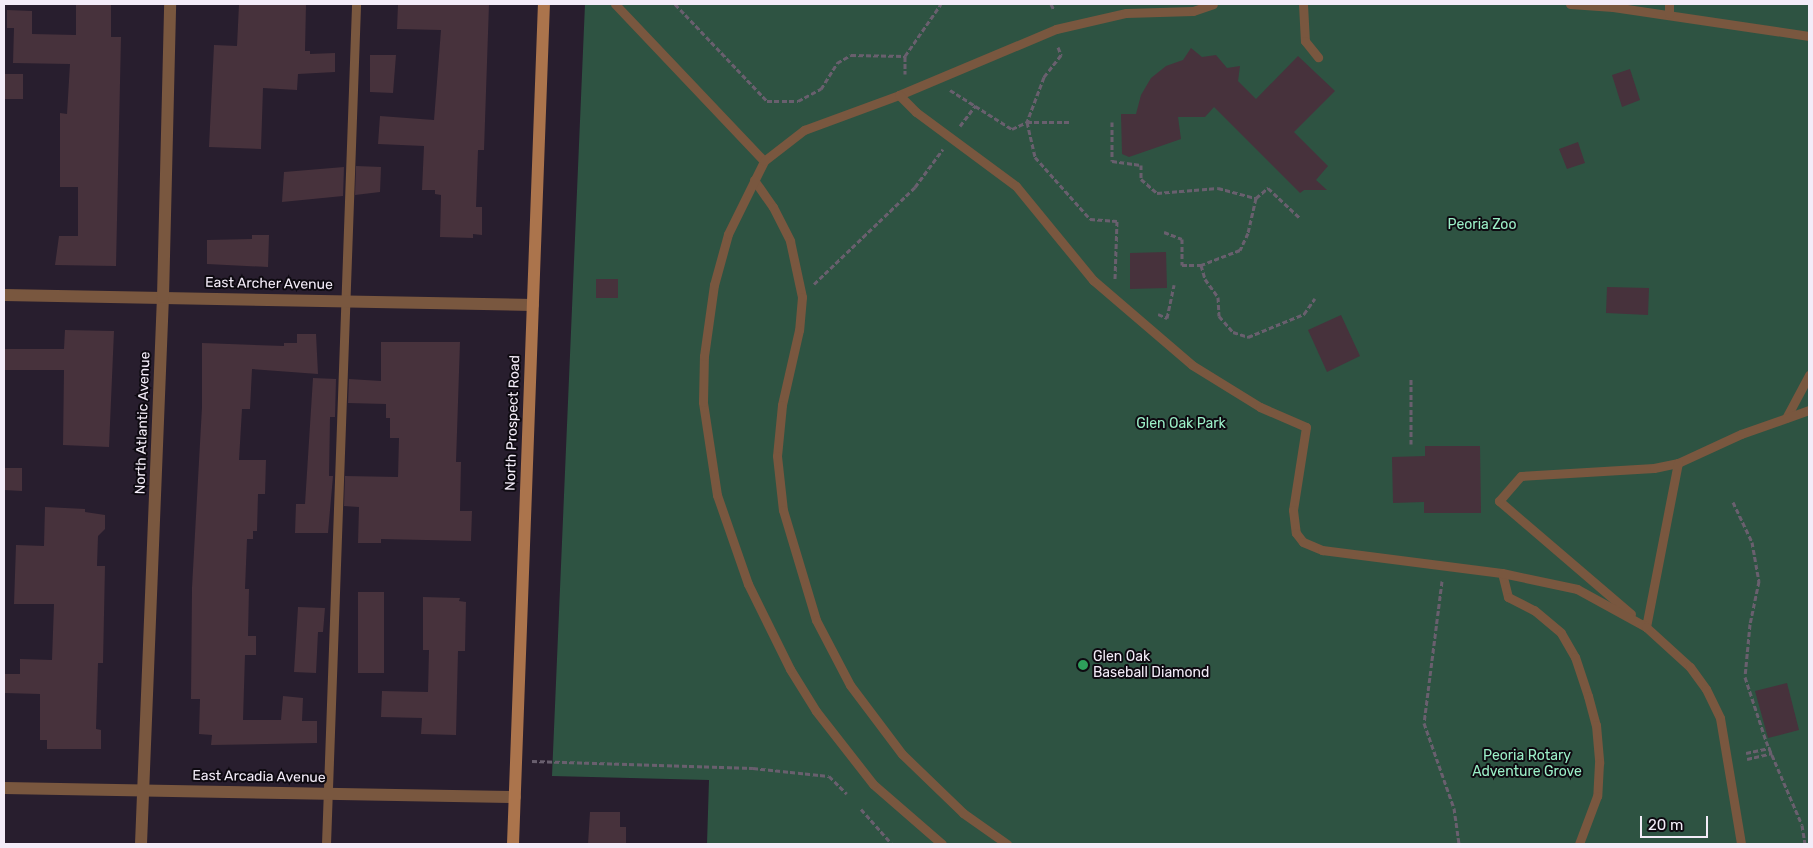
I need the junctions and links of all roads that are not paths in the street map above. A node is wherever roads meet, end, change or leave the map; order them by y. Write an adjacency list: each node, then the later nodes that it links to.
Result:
1 (170, 4): 16 (street, North Atlantic Avenue)
2 (356, 4): 17 (lane)
3 (544, 4): 18 (main road, North Prospect Road)
4 (615, 4): 13 (lane)
5 (1213, 4): 12 (lane)
6 (1302, 4): 11 (lane)
7 (1570, 4): 9 (lane)
8 (1669, 4): 9 (lane)
9 (1669, 14): 10 (lane)
10 (1809, 36)
11 (1318, 57)
12 (899, 95): 13 (lane); 23 (lane)
13 (764, 161): 14 (lane)
14 (754, 180): 32 (lane); 33 (lane)
15 (4, 295): 16 (street, East Archer Avenue)
16 (163, 297): 17 (street, East Archer Avenue); 26 (street, North Atlantic Avenue)
17 (346, 301): 18 (street, East Archer Avenue); 27 (lane)
18 (533, 306): 28 (main road, North Prospect Road)
19 (1809, 375): 21 (lane)
20 (1809, 410): 21 (lane)
21 (1786, 418): 22 (lane)
22 (1678, 464): 24 (lane); 24 (lane)
23 (1502, 574): 24 (lane); 34 (lane)
24 (1646, 627): 35 (lane)
25 (4, 788): 26 (street, East Arcadia Avenue)
26 (142, 790): 27 (street, East Arcadia Avenue); 29 (street, North Atlantic Avenue)
27 (328, 794): 28 (street, East Arcadia Avenue); 30 (lane)
28 (515, 797): 31 (main road, North Prospect Road)
29 (141, 844)
30 (326, 844)
31 (513, 844)
32 (942, 844)
33 (1007, 844)
34 (1579, 844)
35 (1742, 844)

